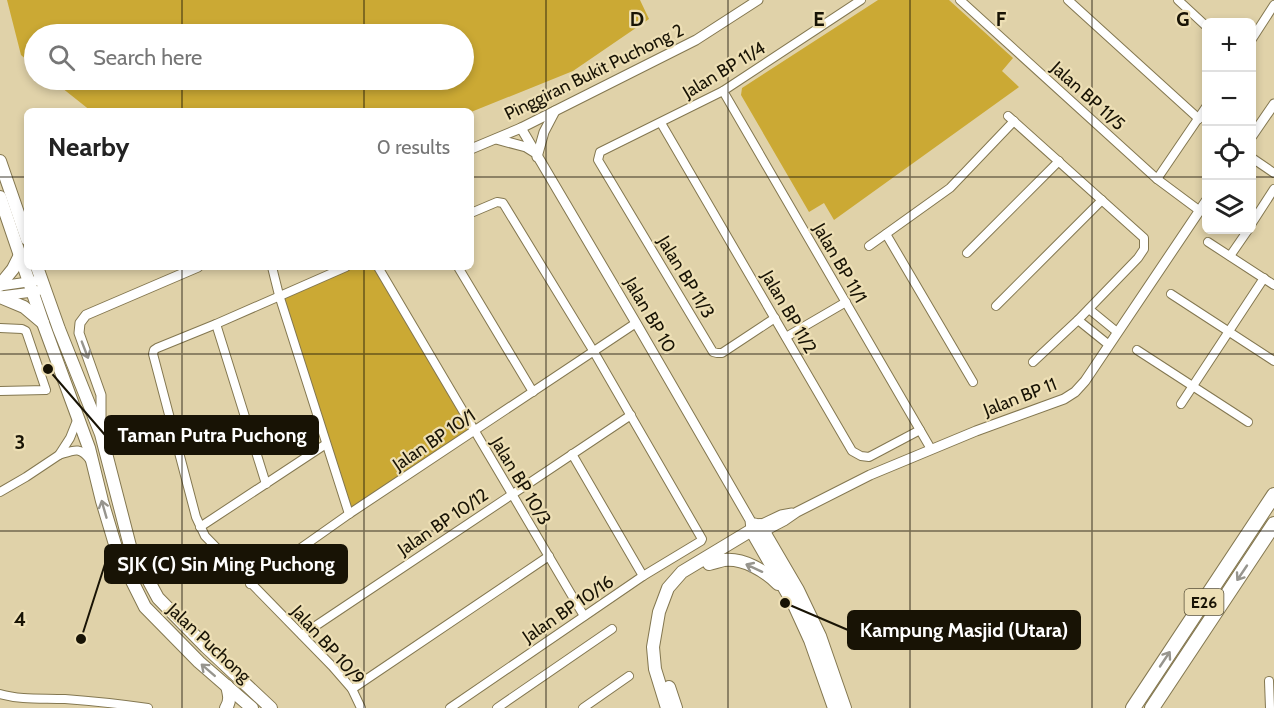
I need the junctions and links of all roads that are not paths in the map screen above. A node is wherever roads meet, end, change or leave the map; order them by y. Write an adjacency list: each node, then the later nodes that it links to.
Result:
1 (758, 0): 11 (street, Pinggiran Bukit Puchong 2)
2 (861, 0): 9 (street, Jalan BP 11/4)
3 (960, 0): 25 (street, Jalan BP 11/5)
4 (1068, 0): 13 (street)
5 (1178, 0): 7 (street)
6 (1274, 5): 8 (street)
7 (1202, 22)
8 (1256, 32)
9 (723, 91): 14 (street, Jalan BP 11/4); 57 (street, Jalan BP 11/1)
10 (1274, 104): 16 (street)
11 (555, 111): 15 (street, Pinggiran Bukit Puchong 2); 19 (street)
12 (1202, 114): 13 (street)
13 (1199, 119): 25 (street)
14 (661, 123): 20 (street, Jalan BP 11/4); 60 (street, Jalan BP 11/2)
15 (521, 128): 17 (street, Pinggiran Bukit Puchong 2); 19 (street, Jalan BP 10)
16 (1256, 129)
17 (496, 139): 18 (street, Pinggiran Bukit Puchong 2); 19 (street)
18 (474, 148)
19 (536, 154): 63 (street, Jalan BP 10)
20 (598, 156): 60 (street, Jalan BP 11/3)
21 (0, 160): 34 (main road)
22 (1059, 161): 29 (street); 35 (street); 39 (street)
23 (1256, 161): 24 (street)
24 (1274, 174): 26 (street)
25 (1157, 179): 31 (street, Jalan BP 11/5)
26 (1274, 181)
27 (1274, 189): 33 (street)
28 (0, 197): 40 (main road, Jalan Puchong)
29 (1102, 200): 58 (street); 59 (street)
30 (1202, 208): 31 (street, Jalan BP 11)
31 (1200, 211): 66 (street, Jalan BP 11)
32 (474, 212): 71 (street)
33 (1256, 216)
34 (24, 230)
35 (886, 234): 38 (street); 74 (street)
36 (1245, 234): 41 (street)
37 (1208, 242): 41 (street)
38 (869, 246)
39 (967, 253)
40 (20, 255): 42 (main road, Jalan Puchong); 51 (main road)
41 (1230, 256): 50 (street)
42 (24, 262)
43 (28, 270): 53 (main road, Jalan Puchong)
44 (37, 270): 53 (main road, Jalan Puchong)
45 (191, 270): 84 (street, one-way to 84)
46 (273, 270): 55 (street)
47 (339, 270): 55 (street)
48 (380, 270): 83 (street, Jalan BP 10/3)
49 (460, 270): 77 (street)
50 (1264, 278): 52 (street); 67 (street)
51 (0, 285): 53 (street)
52 (1274, 285)
53 (37, 286): 56 (street); 62 (main road, Jalan Puchong); 84 (main road, Jalan Puchong)
54 (1171, 294): 67 (street)
55 (279, 295): 64 (street); 85 (street)
56 (0, 297): 62 (main road)
57 (846, 302): 68 (street); 82 (street, Jalan BP 11/1)
58 (996, 306)
59 (1089, 309): 61 (street); 66 (street)
60 (775, 318): 68 (street, Jalan BP 11/2)
61 (1078, 320): 69 (street); 73 (street)
62 (44, 323): 80 (main road, Jalan Puchong)
63 (636, 323): 71 (street, Jalan BP 10/1); 97 (street, Jalan BP 10)
64 (216, 324): 90 (street); 96 (street, Jalan BP 10/9)
65 (0, 328): 76 (street)
66 (1117, 332): 69 (street, Jalan BP 11)
67 (1229, 332): 72 (street); 75 (street)
68 (786, 337): 82 (street, Jalan BP 11/2)
69 (1109, 345): 86 (street, Jalan BP 11)
70 (1137, 350): 75 (street)
71 (594, 352): 77 (street, Jalan BP 10/1); 79 (street)
72 (1274, 361)
73 (1033, 362)
74 (973, 382)
75 (1193, 386): 78 (street); 81 (street)
76 (0, 391)
77 (532, 392): 83 (street, Jalan BP 10/1)
78 (1181, 404)
79 (631, 415): 87 (street, Jalan BP 10/12); 100 (street, Jalan BP 10/16)
80 (78, 417): 88 (street); 89 (main road, Jalan Puchong)
81 (1248, 422)
82 (920, 430): 86 (street, Jalan BP 11/1)
83 (474, 431): 92 (street, Jalan BP 10/3); 94 (street, Jalan BP 10/1)
84 (101, 434): 112 (main road, Jalan Puchong)
85 (326, 444): 90 (street); 94 (street)
86 (931, 449): 97 (street, Jalan BP 11)
87 (572, 454): 92 (street, Jalan BP 10/12); 100 (street)
88 (59, 455): 89 (street); 91 (street)
89 (93, 464): 108 (main road, Jalan Puchong, one-way to 89)
90 (266, 484): 96 (street)
91 (0, 492)
92 (512, 494): 98 (street, Jalan BP 10/3); 105 (street, Jalan BP 10/12)
93 (1274, 495): 123 (highway, E26, one-way to 93)
94 (349, 514): 101 (street, Jalan BP 10/1)
95 (1274, 524): 124 (highway, E26, one-way to 124)
96 (200, 527): 101 (street, Jalan BP 10/9)
97 (756, 529): 99 (main road); 102 (main road); 120 (main road); 122 (main road)
98 (549, 556): 103 (street, Jalan BP 10/3); 109 (street)
99 (709, 564): 102 (main road, one-way to 99); 121 (main road)
100 (643, 576): 103 (street, Jalan BP 10/16)
101 (250, 584): 105 (street, Jalan BP 10/9)
102 (790, 596): 113 (main road)
103 (584, 616): 117 (street, Jalan BP 10/16)
104 (612, 629): 118 (street)
105 (302, 635): 109 (street, Jalan BP 10/9)
106 (629, 676): 119 (street)
107 (1269, 681): 125 (street)
108 (226, 686): 112 (main road, Jalan Puchong); 115 (main road)
109 (352, 689): 116 (street, Jalan BP 10/9)
110 (0, 694): 111 (street)
111 (67, 704): 114 (street)
112 (261, 706)
113 (833, 706)
114 (148, 708)
115 (226, 708)
116 (362, 708)
117 (450, 708)
118 (497, 708)
119 (583, 708)
120 (667, 708)
121 (676, 708)
122 (845, 708)
123 (1133, 708)
124 (1152, 708)
125 (1270, 708)

